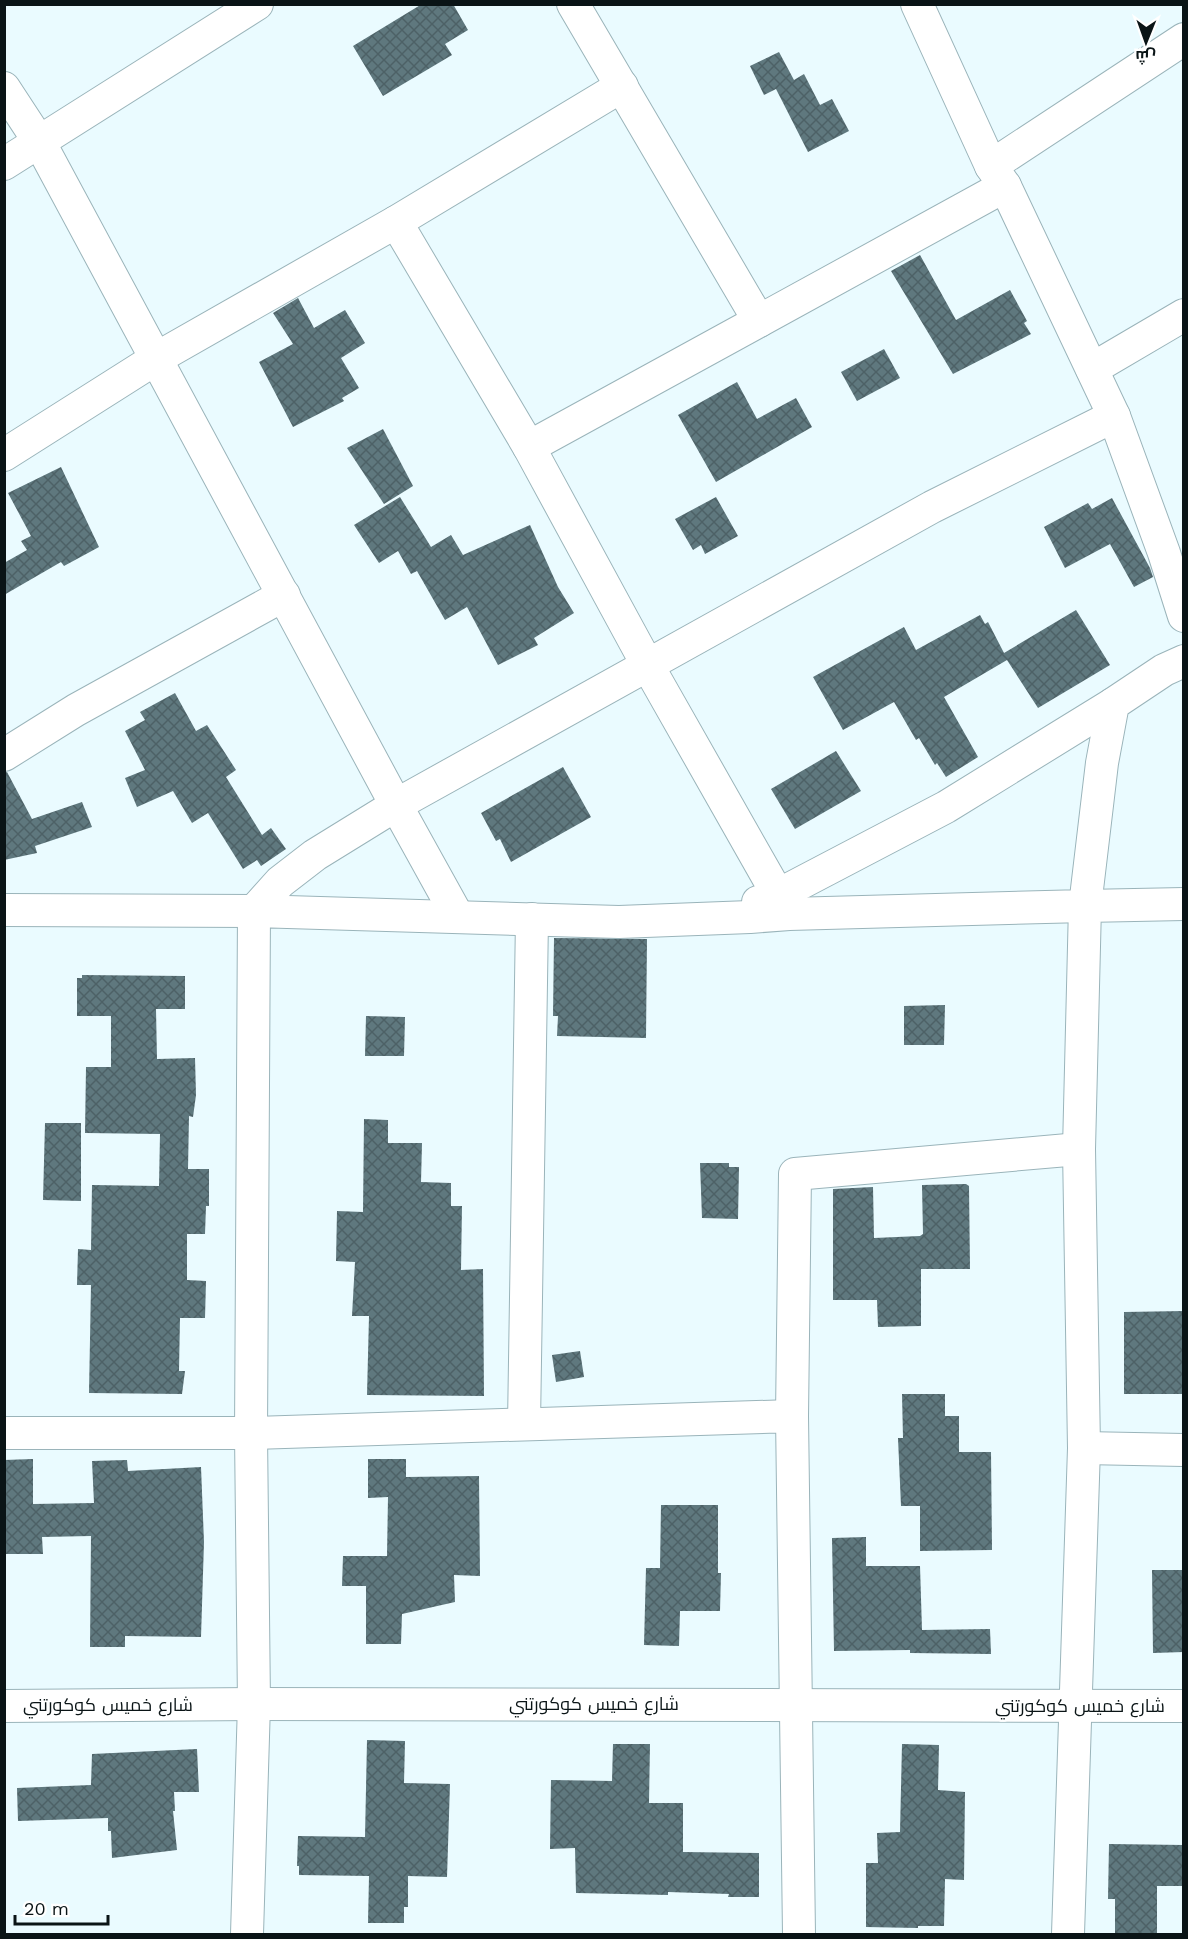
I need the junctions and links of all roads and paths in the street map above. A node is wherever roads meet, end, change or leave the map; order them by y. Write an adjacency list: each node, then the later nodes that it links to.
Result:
1 (257, 4): 7 (street)
2 (573, 4): 5 (street)
3 (917, 4): 9 (street)
4 (1184, 39): 9 (street)
5 (621, 86): 10 (street); 12 (street)
6 (4, 88): 7 (street)
7 (39, 143): 8 (street); 13 (street)
8 (4, 164)
9 (998, 176): 12 (street); 14 (street)
10 (396, 222): 13 (street); 16 (street)
11 (1184, 315): 14 (street)
12 (759, 321): 16 (street)
13 (157, 358): 17 (street); 18 (street)
14 (1092, 369): 15 (street)
15 (1114, 416): 19 (street); 21 (street)
16 (529, 447): 21 (street)
17 (4, 455)
18 (284, 595): 23 (street); 24 (street)
19 (1184, 616)
20 (1184, 661): 22 (street)
21 (648, 666): 24 (street); 25 (street)
22 (1113, 704): 25 (street); 27 (street)
23 (4, 755)
24 (396, 805): 29 (street); 30 (street)
25 (778, 895): 32 (street)
26 (1184, 904): 27 (street)
27 (1085, 906): 32 (street); 33 (street)
28 (4, 910): 29 (street)
29 (254, 911): 30 (street); 37 (street)
30 (458, 917): 31 (street)
31 (532, 919): 32 (street); 35 (street)
32 (706, 919)
33 (1079, 1149): 34 (street); 38 (street)
34 (792, 1416): 35 (street); 41 (street)
35 (524, 1424): 37 (street)
36 (4, 1433): 37 (street)
37 (251, 1433): 40 (street)
38 (1083, 1448): 39 (street); 43 (street)
39 (1184, 1450)
40 (254, 1704): 41 (street, شارع خميس كوكورتني); 42 (street, شارع خميس كوكورتني); 45 (street)
41 (795, 1705): 43 (street, شارع خميس كوكورتني); 46 (street)
42 (4, 1706)
43 (1075, 1706): 44 (street, شارع خميس كوكورتني); 47 (street)
44 (1184, 1706)
45 (248, 1935)
46 (799, 1935)
47 (1068, 1935)

